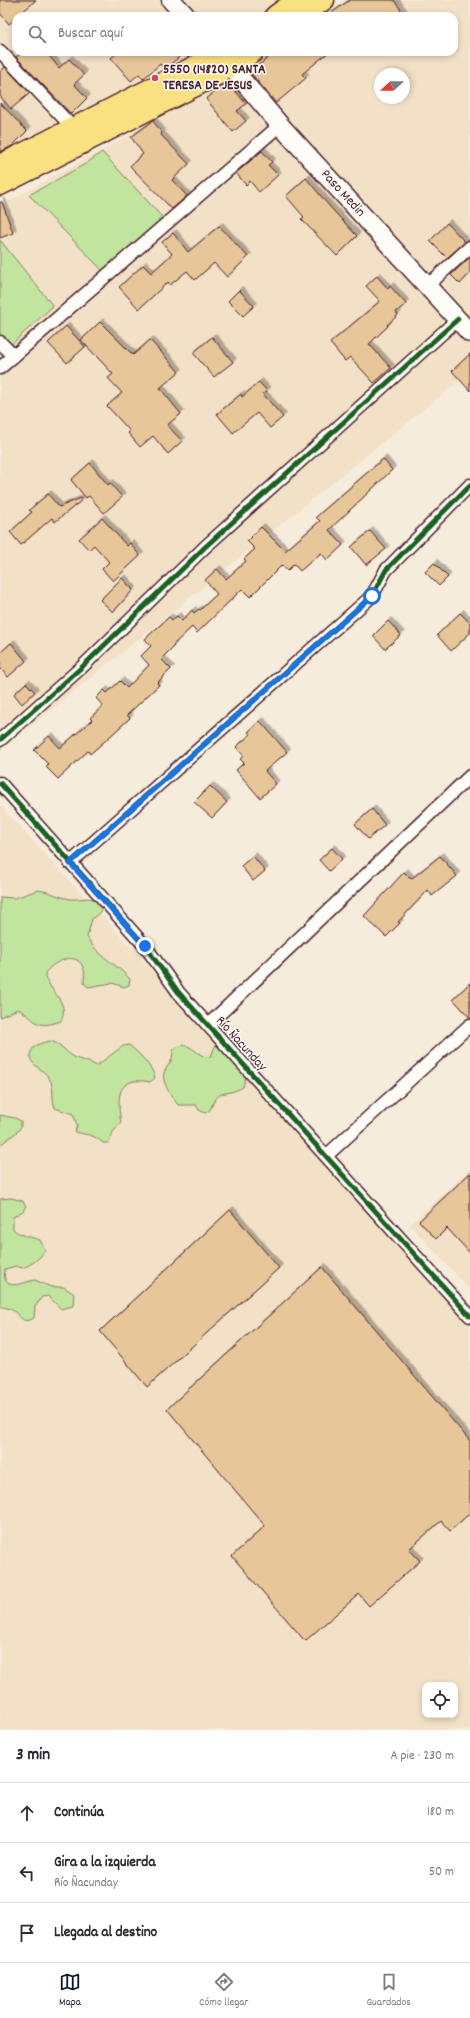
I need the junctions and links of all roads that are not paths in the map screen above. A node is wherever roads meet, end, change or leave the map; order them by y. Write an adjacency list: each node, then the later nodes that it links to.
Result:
1 (171, 0): 4 (street)
2 (296, 0): 5 (main road)
3 (324, 0): 6 (main road)
4 (182, 12)
5 (280, 12)
6 (308, 12)
7 (0, 51): 10 (street)
8 (223, 56): 9 (street, Paso Medin); 10 (main road)
9 (280, 125): 14 (street, Paso Medin); 18 (street)
10 (79, 134): 11 (main road); 12 (main road)
11 (0, 165)
12 (0, 185)
13 (470, 247): 14 (street)
14 (427, 286): 15 (street, Paso Medin)
15 (458, 319): 16 (street, Paso Medin); 21 (street)
16 (470, 333)
17 (0, 342): 18 (street)
18 (13, 355): 19 (street)
19 (0, 368)
20 (470, 486): 24 (street)
21 (0, 740)
22 (470, 776): 25 (street)
23 (0, 783): 24 (street, Río Ñacunday)
24 (70, 863): 25 (street, Río Ñacunday)
25 (208, 1025): 27 (street, Río Ñacunday)
26 (470, 1025): 27 (street)
27 (326, 1156): 28 (street, Río Ñacunday)
28 (470, 1314)

